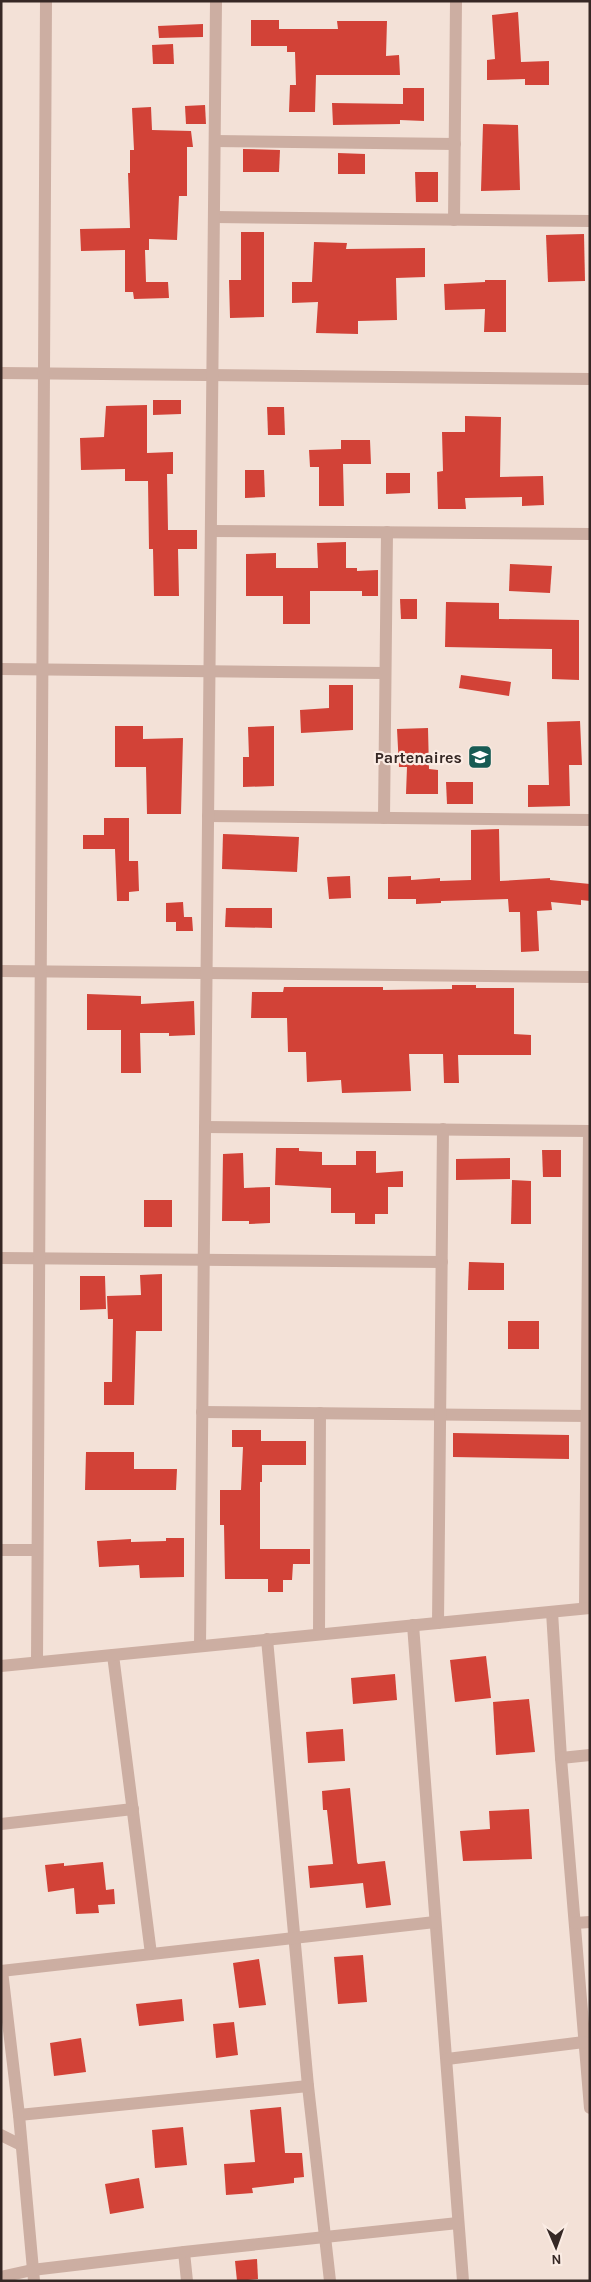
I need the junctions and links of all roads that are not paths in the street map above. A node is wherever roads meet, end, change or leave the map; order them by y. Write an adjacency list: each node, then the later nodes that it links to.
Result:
1 (46, 1): 10 (street)
2 (216, 1): 4 (street)
3 (456, 1): 5 (street)
4 (215, 142): 5 (street); 6 (street)
5 (454, 144): 7 (street)
6 (214, 218): 7 (street); 11 (street)
7 (454, 220): 8 (street)
8 (590, 221)
9 (1, 374): 10 (street)
10 (44, 374): 11 (street); 17 (street)
11 (212, 376): 12 (street); 13 (street)
12 (590, 379)
13 (211, 530): 14 (street); 18 (street)
14 (387, 532): 15 (street); 19 (street)
15 (590, 534)
16 (1, 669): 17 (street)
17 (42, 669): 18 (street); 24 (street)
18 (209, 671): 19 (street); 20 (street)
19 (386, 672): 21 (street)
20 (208, 816): 21 (street); 25 (street)
21 (384, 818): 22 (street)
22 (590, 820)
23 (1, 971): 24 (street)
24 (41, 971): 25 (street); 31 (street)
25 (206, 973): 26 (street); 27 (street)
26 (590, 977)
27 (205, 1127): 28 (street); 32 (street)
28 (443, 1129): 29 (street); 33 (street)
29 (590, 1130): 37 (street)
30 (1, 1258): 31 (street)
31 (39, 1258): 32 (street); 39 (street)
32 (203, 1260): 33 (street); 34 (street)
33 (442, 1262): 36 (street)
34 (202, 1412): 35 (street); 46 (street)
35 (320, 1413): 36 (street); 44 (street)
36 (440, 1414): 37 (street); 42 (street)
37 (588, 1416): 40 (street)
38 (1, 1550): 39 (street)
39 (37, 1550): 48 (street)
40 (587, 1608): 41 (street)
41 (552, 1612): 42 (street); 51 (street)
42 (438, 1623): 43 (street)
43 (413, 1625): 44 (street); 54 (street)
44 (319, 1634): 45 (street)
45 (268, 1640): 46 (street); 57 (street)
46 (200, 1646): 47 (street)
47 (113, 1655): 48 (street); 52 (street)
48 (37, 1662): 49 (street)
49 (1, 1666)
50 (590, 1756): 51 (street)
51 (560, 1758): 56 (street)
52 (132, 1809): 53 (street); 58 (street)
53 (1, 1824)
54 (435, 1922): 57 (street); 61 (street)
55 (590, 1922): 56 (street)
56 (575, 1923): 60 (street)
57 (296, 1938): 58 (street); 62 (street)
58 (151, 1954): 59 (street)
59 (1, 1970): 64 (street)
60 (584, 2042): 61 (street); 63 (street)
61 (447, 2059): 67 (street)
62 (308, 2086): 64 (street); 68 (street)
63 (590, 2108)
64 (19, 2115): 66 (street)
65 (1, 2135): 66 (street)
66 (21, 2145): 70 (street)
67 (458, 2223): 68 (street); 74 (street)
68 (325, 2237): 69 (street); 73 (street)
69 (184, 2252): 70 (street); 72 (street)
70 (33, 2275): 71 (street)
71 (1, 2277)
72 (187, 2281)
73 (330, 2281)
74 (463, 2281)

